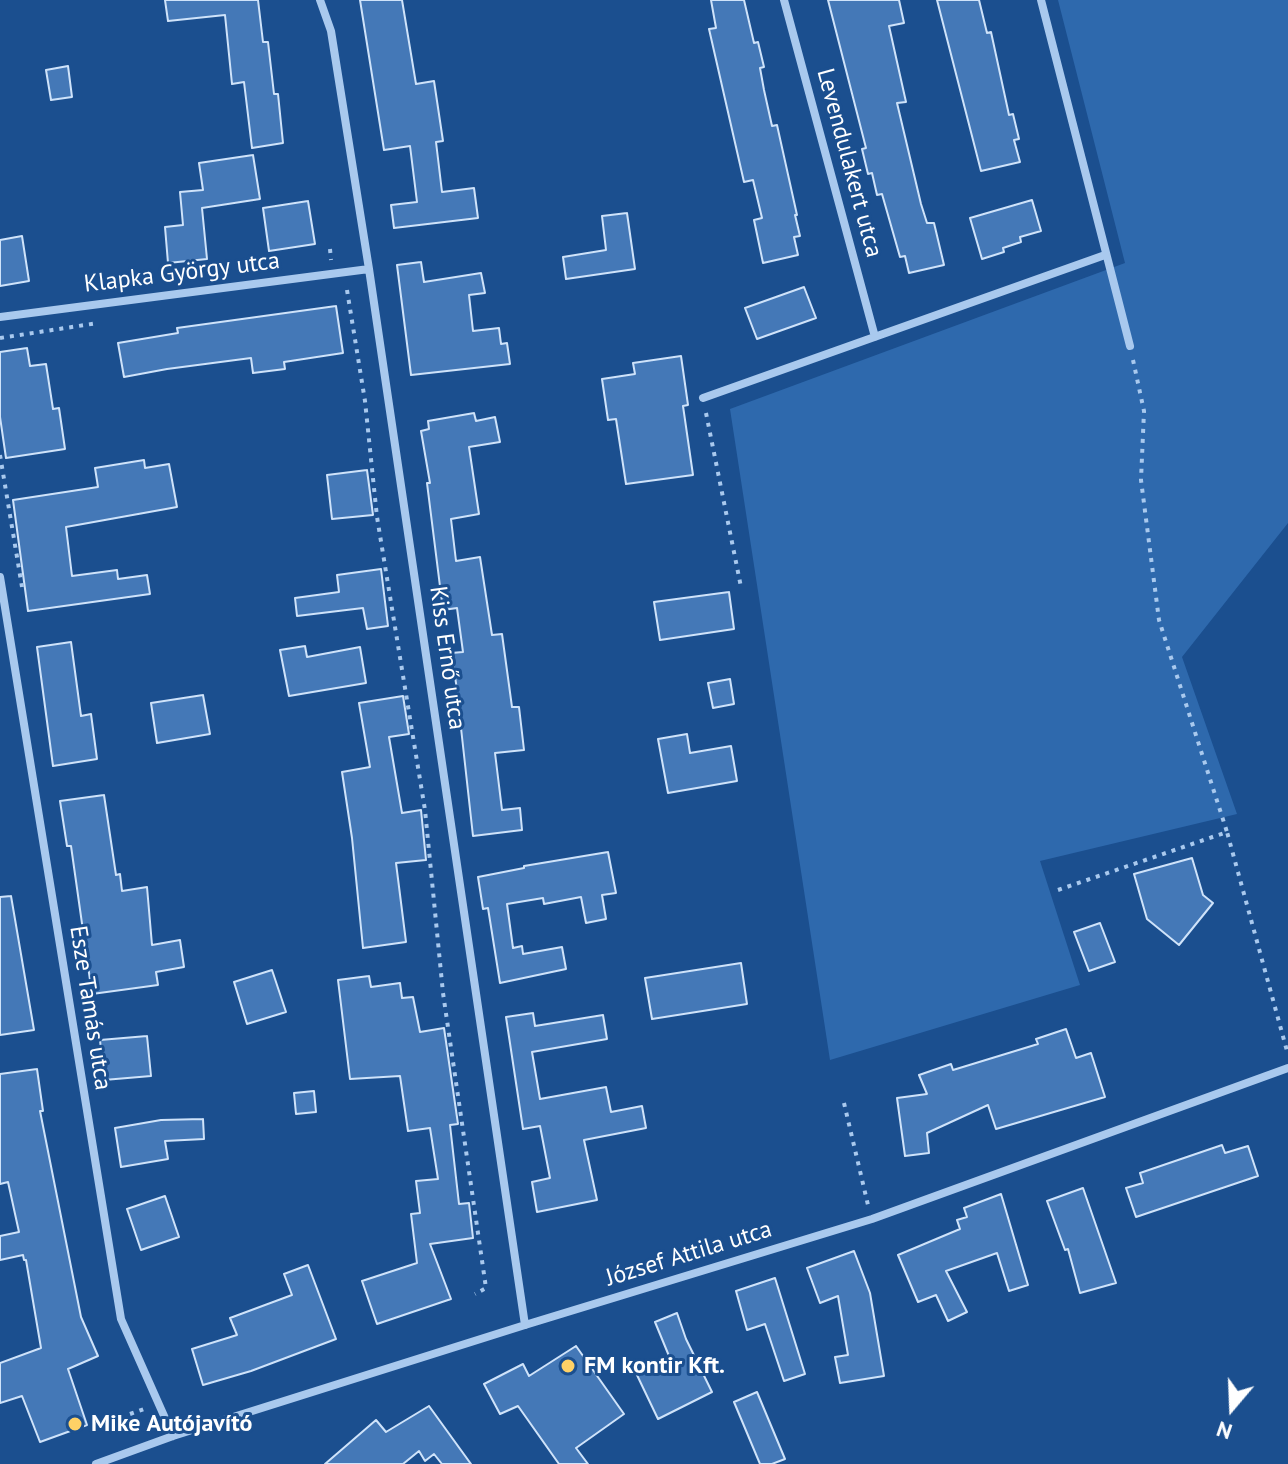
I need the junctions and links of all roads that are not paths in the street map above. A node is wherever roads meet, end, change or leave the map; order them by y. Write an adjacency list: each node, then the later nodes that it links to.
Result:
1 (320, 0): 5 (street, Kiss Ernő utca)
2 (784, 0): 7 (street, Levendulakert utca)
3 (1041, 0): 4 (street)
4 (1105, 255): 7 (street); 8 (street)
5 (369, 269): 6 (street, Klapka György utca); 12 (street, Kiss Ernő utca)
6 (0, 317)
7 (875, 337): 9 (street)
8 (1130, 346)
9 (703, 398)
10 (0, 577): 13 (street, Esze Tamás utca)
11 (1288, 1068): 12 (street, József Attila utca)
12 (525, 1325): 13 (street, József Attila utca)
13 (173, 1436): 14 (street, József Attila utca)
14 (96, 1464)

